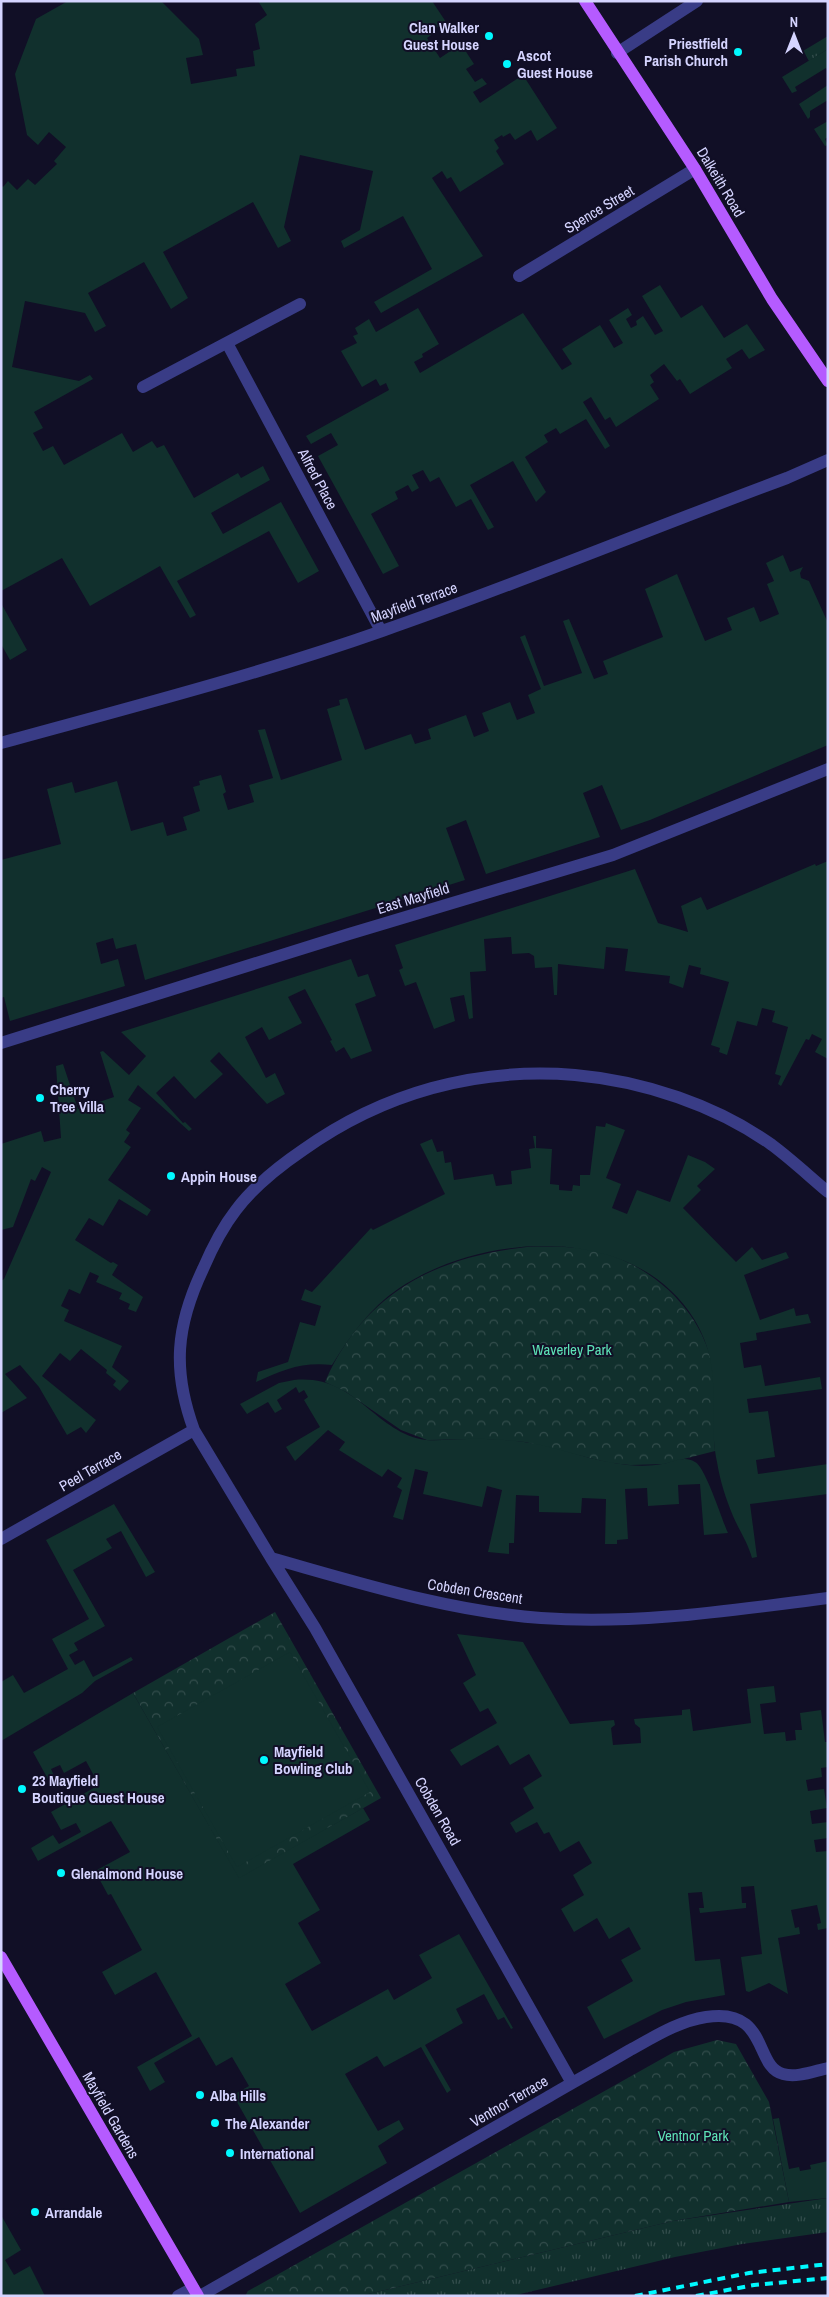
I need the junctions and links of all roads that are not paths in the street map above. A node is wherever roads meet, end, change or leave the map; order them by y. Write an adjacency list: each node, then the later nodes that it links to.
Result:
1 (585, 1): 3 (main road, Dalkeith Road)
2 (697, 1): 3 (street)
3 (617, 53): 4 (main road, Dalkeith Road)
4 (695, 170): 5 (street, Spence Street); 8 (main road, Dalkeith Road)
5 (518, 276)
6 (300, 304): 7 (street)
7 (227, 343): 9 (street); 11 (street, Alfred Place)
8 (828, 381)
9 (143, 387)
10 (828, 460): 11 (street, Mayfield Terrace)
11 (381, 631): 12 (street, Mayfield Terrace)
12 (1, 743)
13 (828, 769): 14 (street, East Mayfield)
14 (1, 1043)
15 (828, 1192): 16 (street)
16 (194, 1430): 17 (street, Peel Terrace); 18 (street)
17 (1, 1539)
18 (271, 1558): 19 (street, Cobden Crescent); 22 (street, Cobden Road)
19 (828, 1598)
20 (1, 1957): 23 (main road, Mayfield Gardens)
21 (828, 2068): 22 (street, Ventnor Terrace)
22 (572, 2083): 23 (street, Ventnor Terrace)
23 (197, 2293): 24 (street, Ventnor Terrace)
24 (178, 2296)

